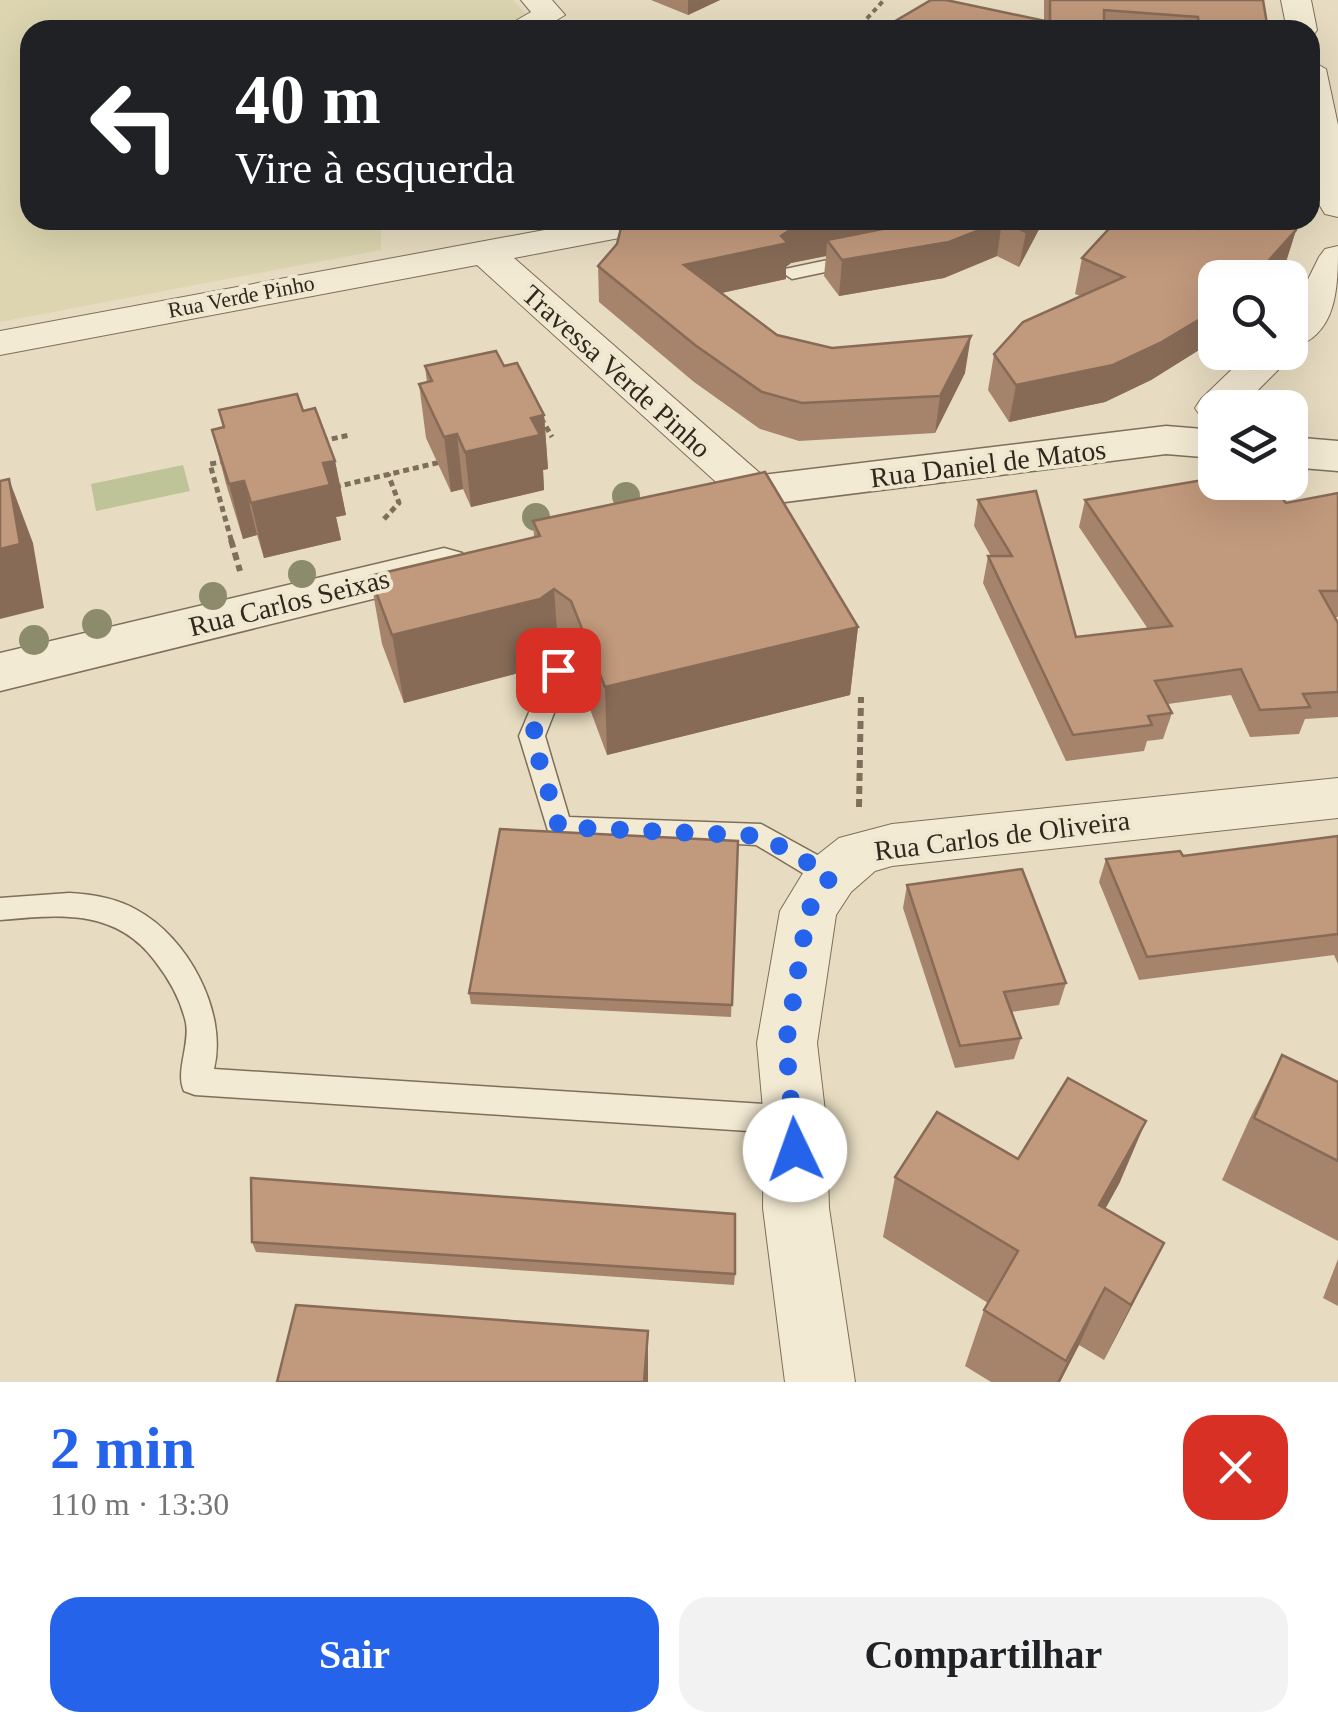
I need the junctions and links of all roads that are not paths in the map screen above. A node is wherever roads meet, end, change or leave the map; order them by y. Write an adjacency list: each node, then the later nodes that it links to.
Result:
1 (1320, 118): 2 (street)
2 (1338, 206)
3 (598, 230): 4 (street, Rua Verde Pinho)
4 (483, 250): 9 (street, Rua Verde Pinho); 17 (street, Travessa Verde Pinho)
5 (1338, 256): 8 (street)
6 (868, 258): 7 (lane)
7 (792, 273)
8 (1308, 320)
9 (0, 343)
10 (1255, 370): 11 (street, Rua Daniel de Matos)
11 (1235, 390)
12 (1198, 420): 13 (street, Rua Daniel de Matos)
13 (1166, 440): 14 (street); 17 (street, Rua Daniel de Matos)
14 (1198, 443)
15 (1308, 454): 16 (street)
16 (1338, 456)
17 (753, 491): 18 (street)
18 (657, 514)
19 (483, 556): 21 (street, Rua Carlos Seixas)
20 (558, 670): 23 (lane)
21 (0, 672)
22 (1338, 798): 23 (street, Rua Carlos de Oliveira)
23 (844, 864): 25 (street)
24 (0, 909): 25 (lane)
25 (795, 1120): 26 (street)
26 (820, 1382)

